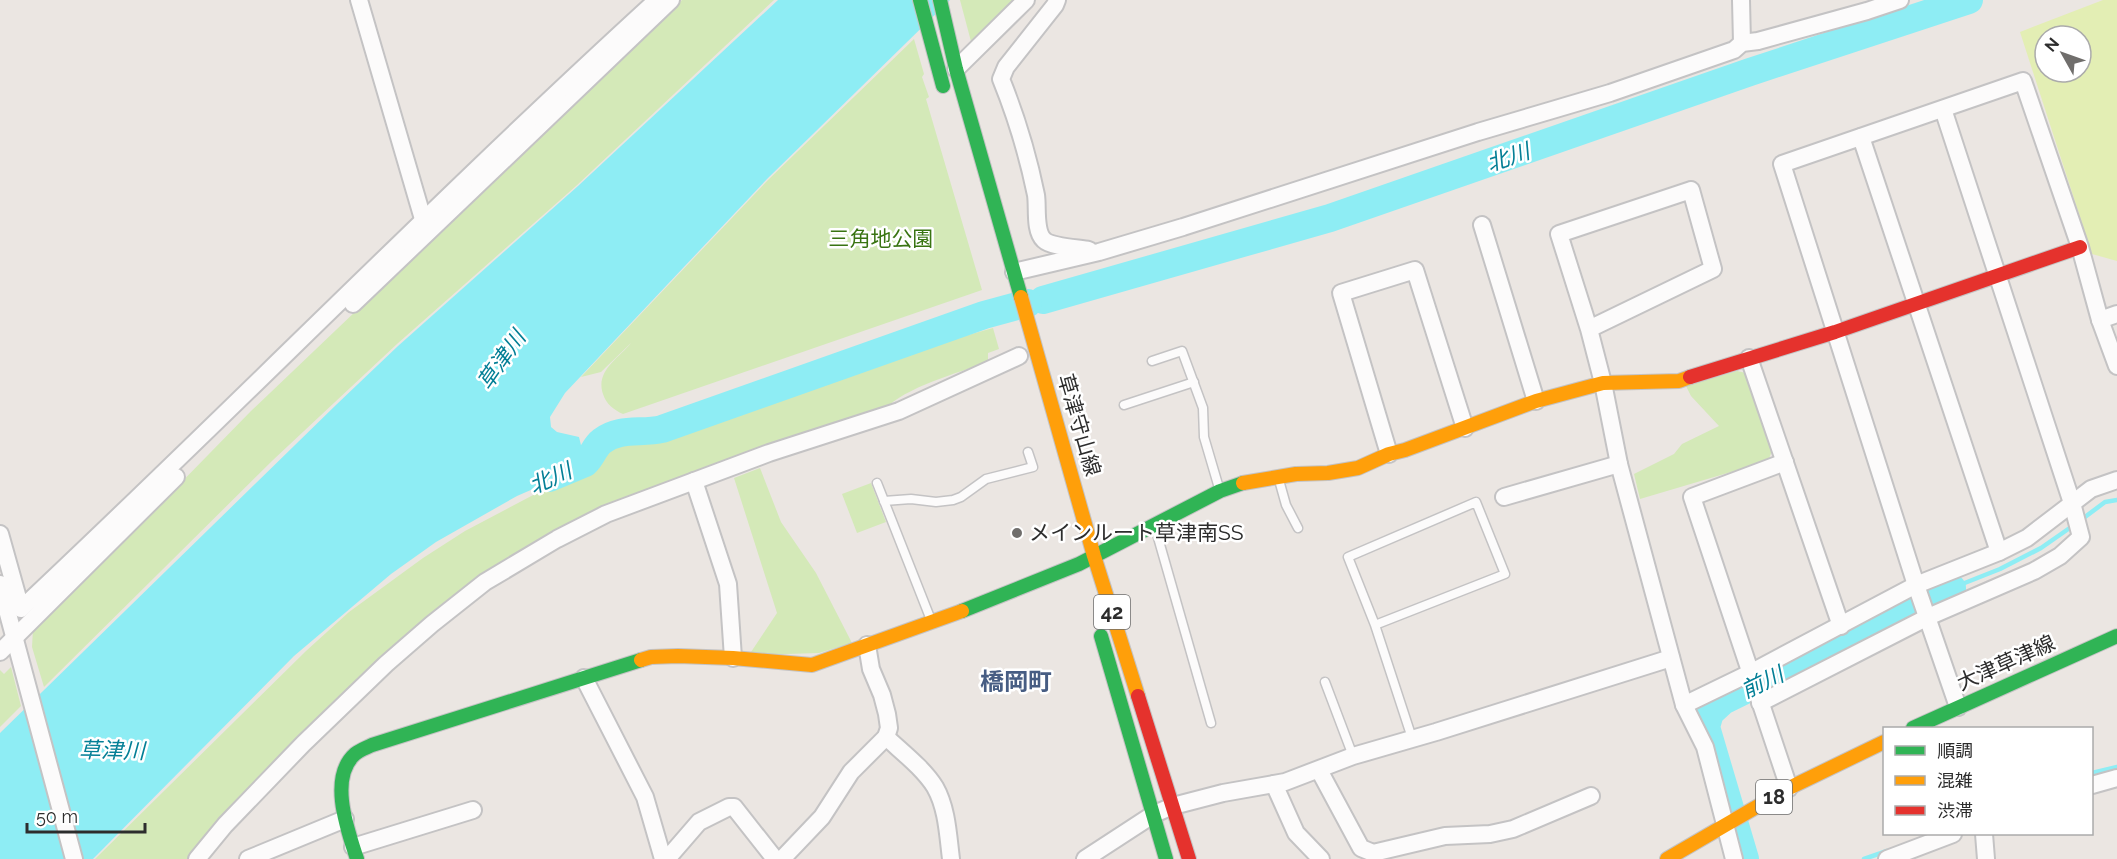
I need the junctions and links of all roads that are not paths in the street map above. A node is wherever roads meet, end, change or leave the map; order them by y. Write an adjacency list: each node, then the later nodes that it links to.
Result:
1 (359, 0): 15 (street)
2 (657, 0): 15 (street)
3 (671, 0): 60 (street)
4 (920, 0): 12 (street)
5 (940, 0): 11 (street, 草津守山線 / 42)
6 (1026, 0): 11 (street)
7 (1057, 0): 18 (street)
8 (1741, 0): 10 (street)
9 (1900, 0): 10 (street)
10 (1742, 43): 18 (street)
11 (956, 69): 19 (street, 草津守山線 / 42)
12 (948, 102)
13 (1943, 109): 14 (street); 17 (street); 20 (street)
14 (1861, 137): 21 (street); 25 (street)
15 (423, 219): 47 (street)
16 (1482, 225): 32 (street)
17 (2080, 247): 20 (street); 23 (street)
18 (1099, 252): 19 (street)
19 (1014, 272): 52 (street, 草津守山線 / 42)
20 (1998, 277): 21 (street); 46 (street)
21 (1917, 302): 25 (street); 51 (street)
22 (2117, 314): 23 (street)
23 (2100, 320): 29 (street)
24 (1589, 329): 24 (street); 31 (street)
25 (1834, 333): 27 (street); 54 (street)
26 (1019, 357): 41 (street)
27 (1749, 358): 31 (street); 37 (street)
28 (1152, 361): 30 (lane)
29 (2117, 366)
30 (1194, 382): 33 (lane); 43 (lane)
31 (1603, 383): 32 (street); 38 (street)
32 (1536, 401): 34 (street)
33 (1124, 405)
34 (1464, 428): 36 (street); 36 (street)
35 (1028, 452): 45 (lane)
36 (1389, 454): 39 (street)
37 (1785, 462): 59 (street); 68 (street)
38 (1619, 464): 44 (street); 65 (street)
39 (1278, 477): 43 (street); 49 (lane)
40 (2117, 480): 46 (street)
41 (694, 481): 64 (street); 92 (street)
42 (877, 483): 45 (lane)
43 (1220, 491): 48 (street)
44 (1504, 497)
45 (884, 501): 57 (lane)
46 (2073, 503): 51 (street); 55 (street)
47 (131, 505): 50 (street); 60 (street)
48 (1155, 527): 52 (street); 71 (lane)
49 (1298, 528)
50 (0, 534)
51 (1999, 552): 54 (street)
52 (1094, 556): 57 (street); 83 (street, 草津守山線 / 42)
53 (0, 584): 60 (street)
54 (1916, 585): 55 (street); 59 (street)
55 (1928, 617): 68 (street); 70 (street)
56 (1096, 621): 85 (street, 42)
57 (932, 623): 62 (street)
58 (1375, 626): 58 (lane); 74 (lane)
59 (1840, 626): 68 (street)
60 (9, 636): 63 (street); 91 (street)
61 (2117, 636): 70 (street, 大津草津線)
62 (867, 645): 64 (street); 73 (street)
63 (0, 652)
64 (733, 658): 66 (street)
65 (1671, 658): 69 (street); 74 (street)
66 (584, 678): 86 (street); 94 (street)
67 (1325, 682): 76 (lane)
68 (1755, 688): 69 (street); 81 (street)
69 (1684, 705): 87 (street)
70 (1958, 707): 72 (street, 大津草津線)
71 (1211, 723)
72 (1917, 727)
73 (886, 736): 97 (street); 98 (street)
74 (1412, 738): 76 (street)
75 (1883, 742): 81 (street, 18)
76 (1353, 756): 77 (street)
77 (1319, 770): 79 (street); 82 (street)
78 (2117, 778): 80 (street)
79 (1274, 784): 83 (street); 102 (street)
80 (2093, 784)
81 (1789, 788): 87 (street, 18)
82 (1591, 796)
83 (1173, 806): 85 (street); 101 (street, 草津守山線 / 42)
84 (473, 810): 90 (street)
85 (1154, 814): 99 (street); 100 (street, 42)
86 (345, 819): 90 (street); 93 (street)
87 (1724, 826): 103 (street, 18); 104 (street)
88 (1950, 835): 105 (street)
89 (1984, 835): 106 (street)
90 (355, 853)
91 (74, 859)
92 (197, 859)
93 (248, 859)
94 (663, 859)
95 (668, 859): 96 (street)
96 (775, 859)
97 (782, 859)
98 (951, 859)
99 (1084, 859)
100 (1166, 859)
101 (1189, 859)
102 (1321, 859)
103 (1667, 859)
104 (1734, 859)
105 (1887, 859)
106 (1986, 859)

